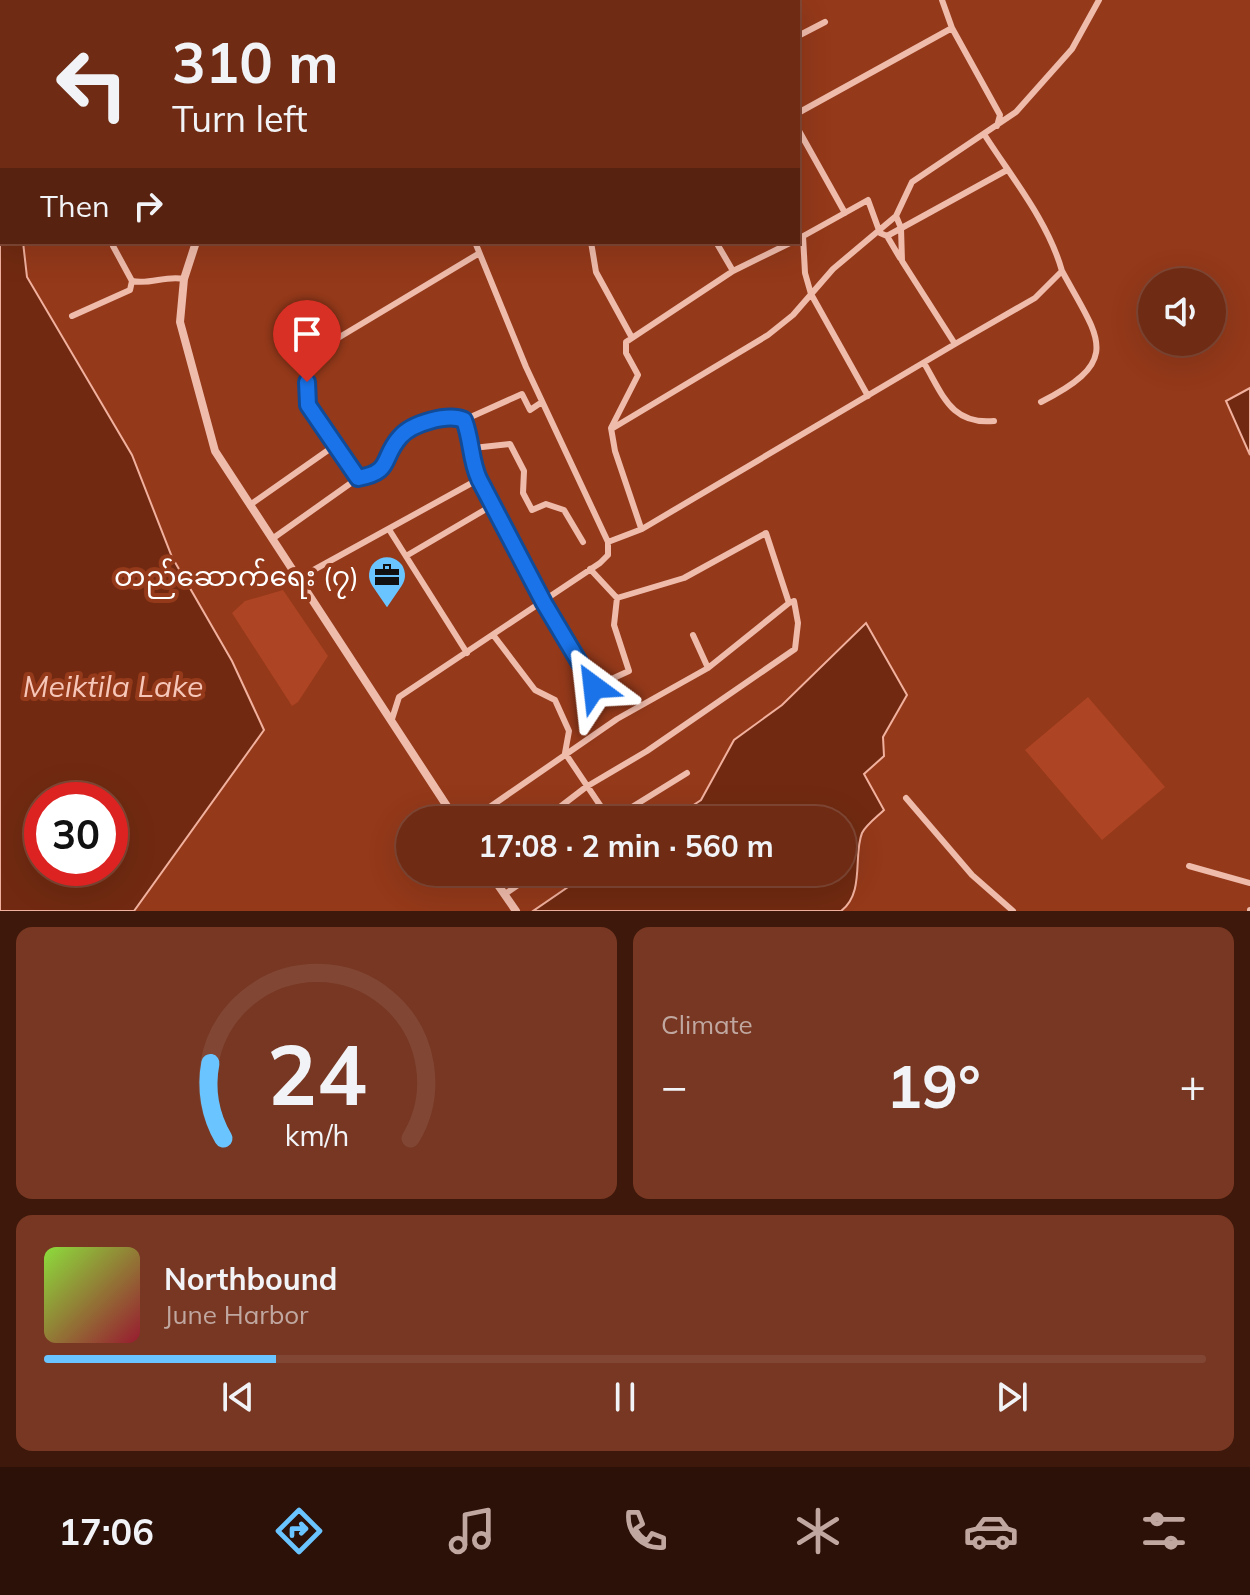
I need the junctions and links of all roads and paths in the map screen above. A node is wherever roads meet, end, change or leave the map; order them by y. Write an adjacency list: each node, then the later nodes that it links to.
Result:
1 (942, 0): 4 (street)
2 (1099, 0): 7 (street)
3 (825, 22): 5 (street)
4 (952, 28): 6 (street); 7 (street)
5 (800, 35)
6 (800, 112)
7 (997, 126): 9 (street)
8 (800, 133): 11 (street)
9 (984, 134): 10 (street); 12 (street)
10 (1007, 170): 13 (street); 26 (street)
11 (845, 213): 14 (street); 16 (street)
12 (896, 216): 13 (street); 14 (street)
13 (901, 228): 15 (street); 24 (street)
14 (880, 233): 15 (street); 29 (street)
15 (887, 236): 24 (street)
16 (801, 238): 29 (street)
17 (195, 244): 27 (street)
18 (476, 244): 23 (street)
19 (591, 244): 31 (street)
20 (717, 244): 25 (street)
21 (788, 244): 25 (street)
22 (113, 246): 28 (street)
23 (478, 254): 35 (street); 40 (street)
24 (902, 261): 32 (street)
25 (733, 271): 31 (street)
26 (1062, 271): 32 (street); 36 (street)
27 (184, 279): 28 (street); 44 (street)
28 (132, 281): 30 (street)
29 (811, 294): 34 (street); 39 (street)
30 (72, 316)
31 (631, 336): 39 (street)
32 (955, 344): 33 (street)
33 (924, 363): 34 (street); 38 (street)
34 (868, 396): 46 (street)
35 (542, 402): 37 (street); 50 (street)
36 (1041, 402)
37 (464, 420): 41 (street); 42 (street)
38 (994, 421)
39 (611, 428): 46 (street)
40 (334, 446): 42 (street); 44 (street)
41 (473, 448): 43 (street); 49 (street)
42 (358, 478): 48 (street)
43 (479, 479): 45 (street); 47 (street)
44 (250, 505): 48 (street)
45 (493, 505): 51 (street); 55 (street)
46 (641, 528): 50 (street)
47 (390, 531): 51 (street); 53 (street)
48 (272, 539): 53 (street)
49 (583, 542)
50 (608, 542): 52 (street)
51 (406, 556): 59 (street)
52 (590, 569): 54 (street); 55 (street)
53 (299, 578): 61 (street)
54 (617, 598): 55 (street); 56 (street)
55 (544, 603): 58 (street)
56 (789, 603): 60 (street); 64 (street)
57 (693, 635): 60 (street)
58 (494, 636): 59 (street); 62 (street)
59 (467, 653): 61 (street)
60 (708, 668): 62 (street)
61 (392, 719): 66 (street)
62 (565, 753): 64 (street); 67 (street)
63 (687, 773): 70 (street)
64 (586, 787): 68 (street); 69 (street)
65 (906, 798): 77 (street)
66 (447, 806)
67 (491, 806)
68 (561, 806)
69 (600, 806)
70 (633, 806)
71 (1189, 866): 72 (street)
72 (1250, 883)
73 (499, 886): 75 (street)
74 (517, 886): 75 (street)
75 (505, 894): 76 (street)
76 (516, 911)
77 (1013, 911)

